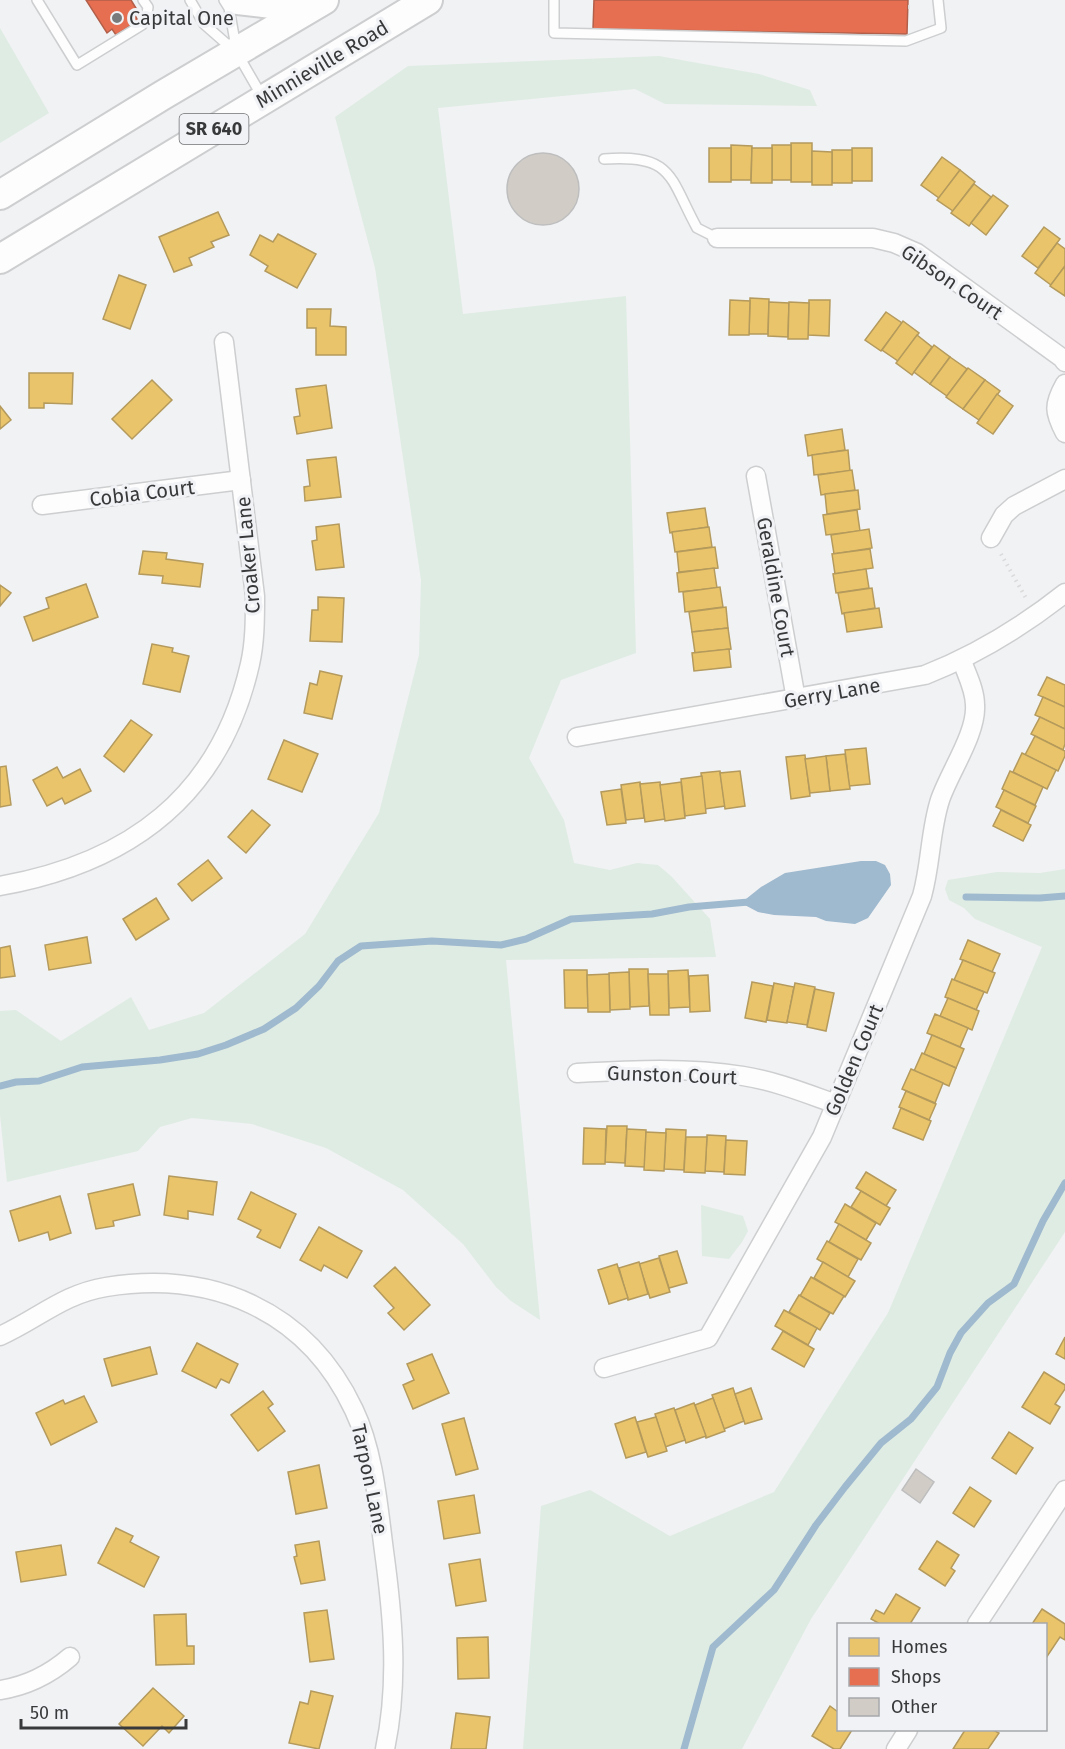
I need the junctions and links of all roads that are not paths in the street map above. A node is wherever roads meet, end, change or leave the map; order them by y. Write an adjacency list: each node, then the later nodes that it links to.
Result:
1 (37, 0): 2 (lane)
2 (143, 0)
3 (190, 0): 10 (lane)
4 (224, 0): 10 (lane)
5 (238, 0): 9 (main road)
6 (428, 0): 11 (main road, Minnieville Road / SR 640)
7 (554, 0): 8 (lane)
8 (938, 0)
9 (322, 1): 10 (main road, SR 640)
10 (237, 53): 11 (lane); 13 (main road, SR 640)
11 (264, 99): 15 (main road, Minnieville Road / SR 640)
12 (604, 159): 14 (lane)
13 (0, 195)
14 (717, 238): 17 (street, Gibson Court)
15 (0, 259)
16 (224, 342): 22 (street, Croaker Lane)
17 (1065, 362)
18 (1065, 384): 19 (street)
19 (1065, 434)
20 (756, 476): 27 (street, Geraldine Court)
21 (1065, 479): 24 (street)
22 (241, 480): 23 (street, Cobia Court); 29 (street, Croaker Lane)
23 (42, 506)
24 (991, 538)
25 (1065, 593): 26 (street, Gerry Lane)
26 (962, 661): 27 (street, Gerry Lane); 31 (street, Golden Court)
27 (796, 699): 28 (street, Gerry Lane)
28 (577, 737)
29 (0, 886)
30 (577, 1073): 31 (street, Gunston Court)
31 (836, 1104): 33 (street, Golden Court)
32 (0, 1336): 39 (street, Tarpon Lane)
33 (604, 1368)
34 (1065, 1490): 35 (street)
35 (978, 1623)
36 (70, 1657): 37 (street)
37 (0, 1690)
38 (907, 1731): 40 (street)
39 (385, 1749)
40 (896, 1749)

